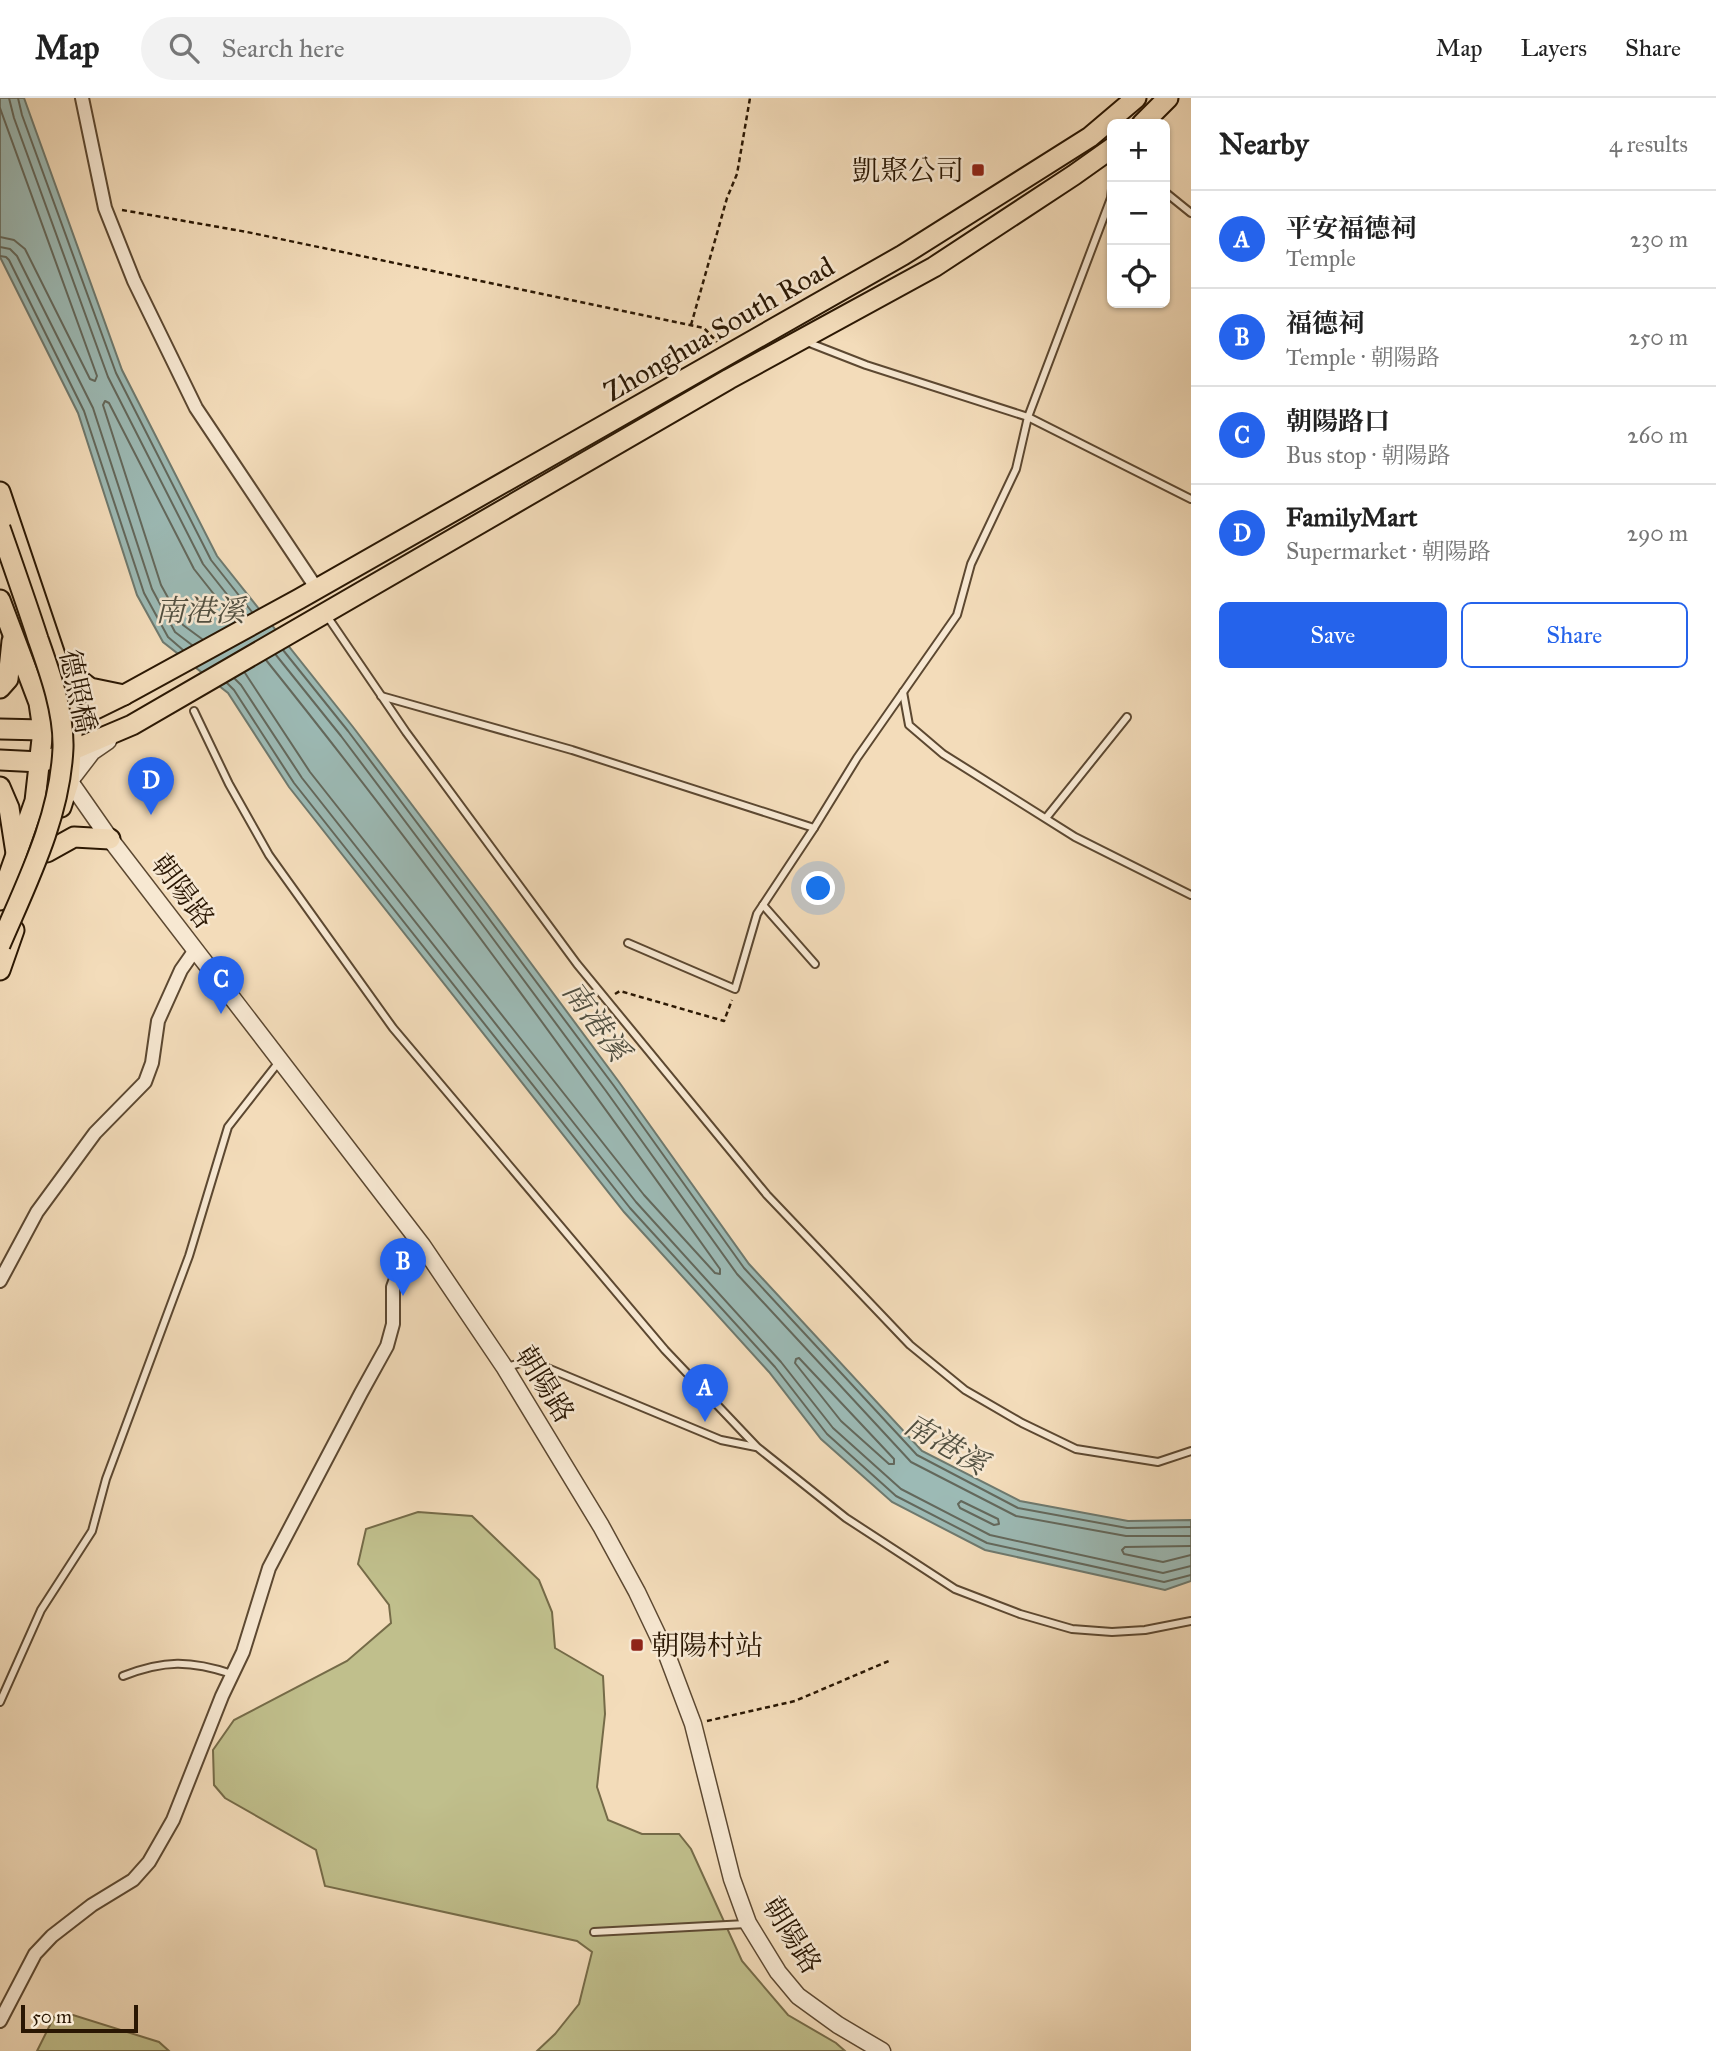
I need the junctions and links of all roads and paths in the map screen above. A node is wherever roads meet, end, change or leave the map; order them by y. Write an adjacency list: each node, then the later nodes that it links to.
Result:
1 (82, 98): 10 (street)
2 (750, 98): 15 (path)
3 (1136, 98): 5 (main road, Zhonghua South Road)
4 (1168, 98): 6 (main road)
5 (1118, 119)
6 (1147, 119)
7 (1107, 130): 13 (main road, Zhonghua South Road)
8 (1107, 152): 14 (main road, Zhonghua South Road)
9 (1170, 196): 12 (lane)
10 (105, 208): 15 (path); 23 (street)
11 (1107, 209): 18 (lane)
12 (1191, 213)
13 (947, 228): 14 (main road); 17 (main road, Zhonghua South Road)
14 (958, 251): 16 (main road, Zhonghua South Road)
15 (691, 325): 17 (path)
16 (802, 340): 18 (lane); 26 (main road, Zhonghua South Road)
17 (729, 356): 23 (main road, Zhonghua South Road)
18 (1028, 417): 20 (lane); 30 (lane)
19 (0, 492): 28 (main road)
20 (1191, 499)
21 (0, 528): 53 (main road, 德照橋, bridge)
22 (0, 554): 51 (main road, 德照橋)
23 (317, 589): 24 (main road, Zhonghua South Road)
24 (299, 599): 26 (main road); 31 (main road, Zhonghua South Road)
25 (0, 600): 27 (main road)
26 (318, 615): 32 (lane); 36 (main road, Zhonghua South Road)
27 (13, 636): 29 (main road); 38 (main road)
28 (58, 664): 31 (main road); 35 (main road)
29 (0, 688)
30 (903, 692): 43 (lane); 44 (lane)
31 (124, 695): 35 (main road, Zhonghua South Road)
32 (381, 696): 44 (lane); 58 (lane)
33 (194, 711): 63 (lane)
34 (1127, 717): 43 (lane)
35 (73, 720): 38 (main road, Zhonghua South Road); 39 (main road)
36 (132, 725): 39 (main road, Zhonghua South Road); 41 (street)
37 (0, 729): 38 (main road, Zhonghua South Road)
38 (43, 730): 39 (main road)
39 (55, 757): 40 (main road); 41 (main road); 47 (main road)
40 (0, 760)
41 (69, 782): 45 (street, 朝陽路); 46 (main road)
42 (0, 787): 47 (main road)
43 (1046, 818): 48 (lane)
44 (814, 828): 50 (lane)
45 (110, 839): 46 (main road); 54 (street, 朝陽路)
46 (47, 852): 56 (main road)
47 (17, 855): 49 (main road)
48 (1191, 895)
49 (0, 900)
50 (763, 905): 55 (lane); 57 (lane)
51 (0, 923)
52 (628, 943): 57 (lane)
53 (0, 945)
54 (195, 950): 59 (street, 朝陽路); 61 (street)
55 (815, 964)
56 (0, 970)
57 (735, 989): 58 (path)
58 (606, 999): 64 (lane)
59 (279, 1061): 60 (street, 朝陽路); 69 (lane)
60 (422, 1245): 62 (street, 朝陽路); 67 (street)
61 (0, 1281)
62 (505, 1368): 63 (lane); 70 (street, 朝陽路)
63 (757, 1447): 65 (lane)
64 (1191, 1451)
65 (1191, 1620)
66 (891, 1660): 70 (path)
67 (232, 1674): 68 (lane); 73 (street)
68 (123, 1676)
69 (0, 1702)
70 (693, 1724): 71 (street, 朝陽路)
71 (748, 1923): 72 (lane); 74 (street, 朝陽路)
72 (594, 1932)
73 (0, 2021)
74 (882, 2051)

